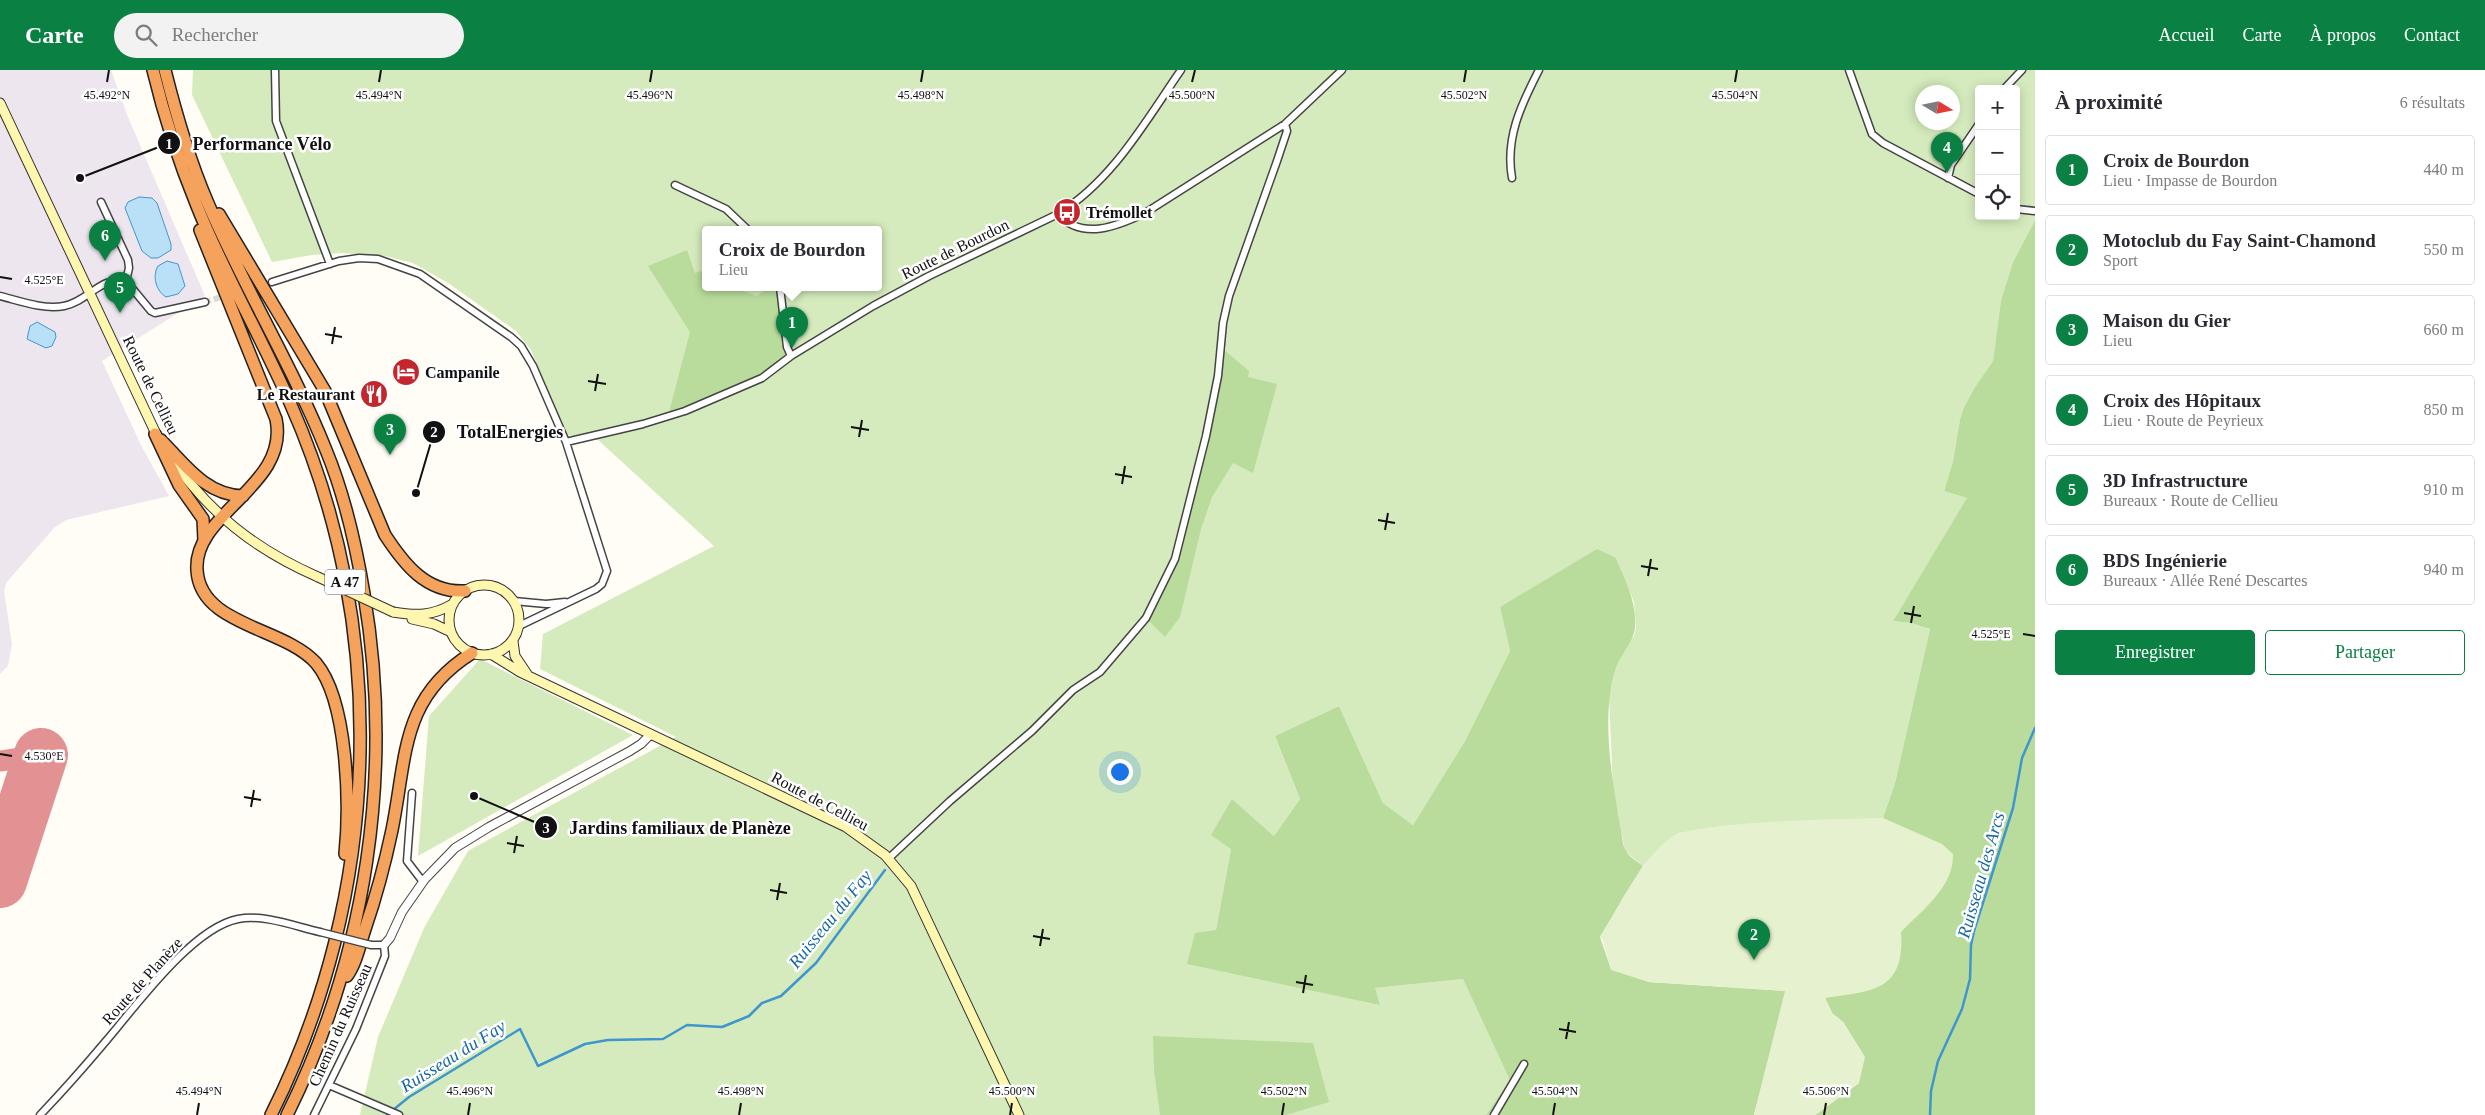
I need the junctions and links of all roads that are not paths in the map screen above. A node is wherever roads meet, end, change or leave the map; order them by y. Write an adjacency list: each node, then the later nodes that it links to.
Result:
1 (153, 70): 19 (highway, A 47)
2 (165, 70): 17 (highway, A 47)
3 (275, 70): 24 (street)
4 (1181, 70): 22 (street, Route de Bourdon)
5 (1342, 70): 11 (street)
6 (1539, 70): 13 (street)
7 (1849, 70): 14 (street)
8 (2022, 70): 9 (street)
9 (2008, 85)
10 (0, 103): 28 (main road, Route de Cellieu)
11 (1285, 124): 22 (street); 50 (street)
12 (1975, 130): 14 (street)
13 (1512, 178)
14 (1948, 178): 16 (street)
15 (675, 185): 23 (street)
16 (1975, 192)
17 (207, 200): 37 (highway); 54 (highway, A 47)
18 (101, 202): 25 (street)
19 (197, 208): 34 (highway); 52 (highway, A 47)
20 (2020, 209): 21 (street)
21 (2035, 210)
22 (1058, 214): 31 (street, Route de Bourdon)
23 (744, 226)
24 (330, 264): 26 (street); 33 (street)
25 (126, 280): 28 (street); 30 (street)
26 (272, 282)
27 (781, 291): 31 (street)
28 (90, 294): 29 (street); 32 (main road, Route de Cellieu)
29 (0, 296)
30 (205, 302)
31 (791, 356): 33 (street, Route de Bourdon)
32 (155, 434): 34 (highway); 35 (main road, Route de Cellieu); 36 (highway)
33 (565, 439): 38 (street)
34 (243, 496): 35 (highway)
35 (223, 519): 36 (highway); 41 (main road, Route de Cellieu, bridge)
36 (204, 541): 52 (highway)
37 (465, 590): 39 (main road); 40 (main road)
38 (573, 599): 39 (street); 42 (street)
39 (514, 601): 42 (main road)
40 (453, 604): 41 (main road, Route de Cellieu); 43 (main road)
41 (394, 612): 43 (main road, Route de Cellieu)
42 (519, 626): 44 (main road)
43 (451, 632): 45 (main road)
44 (513, 641): 46 (main road); 47 (main road)
45 (472, 653): 46 (main road); 54 (highway)
46 (491, 654): 47 (main road, Route de Cellieu)
47 (528, 676): 48 (main road, Route de Cellieu)
48 (650, 734): 50 (main road, Route de Cellieu); 51 (street)
49 (412, 793): 51 (street)
50 (888, 859): 62 (main road, Route de Cellieu)
51 (423, 882): 53 (street)
52 (345, 898): 59 (highway, A 47)
53 (384, 945): 56 (street, Chemin du Ruisseau); 58 (street, Route de Planèze, bridge)
54 (337, 989): 60 (highway, A 47)
55 (1524, 1064): 63 (street)
56 (329, 1085): 57 (street); 61 (street, Chemin du Ruisseau)
57 (394, 1113)
58 (40, 1115)
59 (271, 1115)
60 (287, 1115)
61 (314, 1115)
62 (1019, 1115)
63 (1494, 1115)

